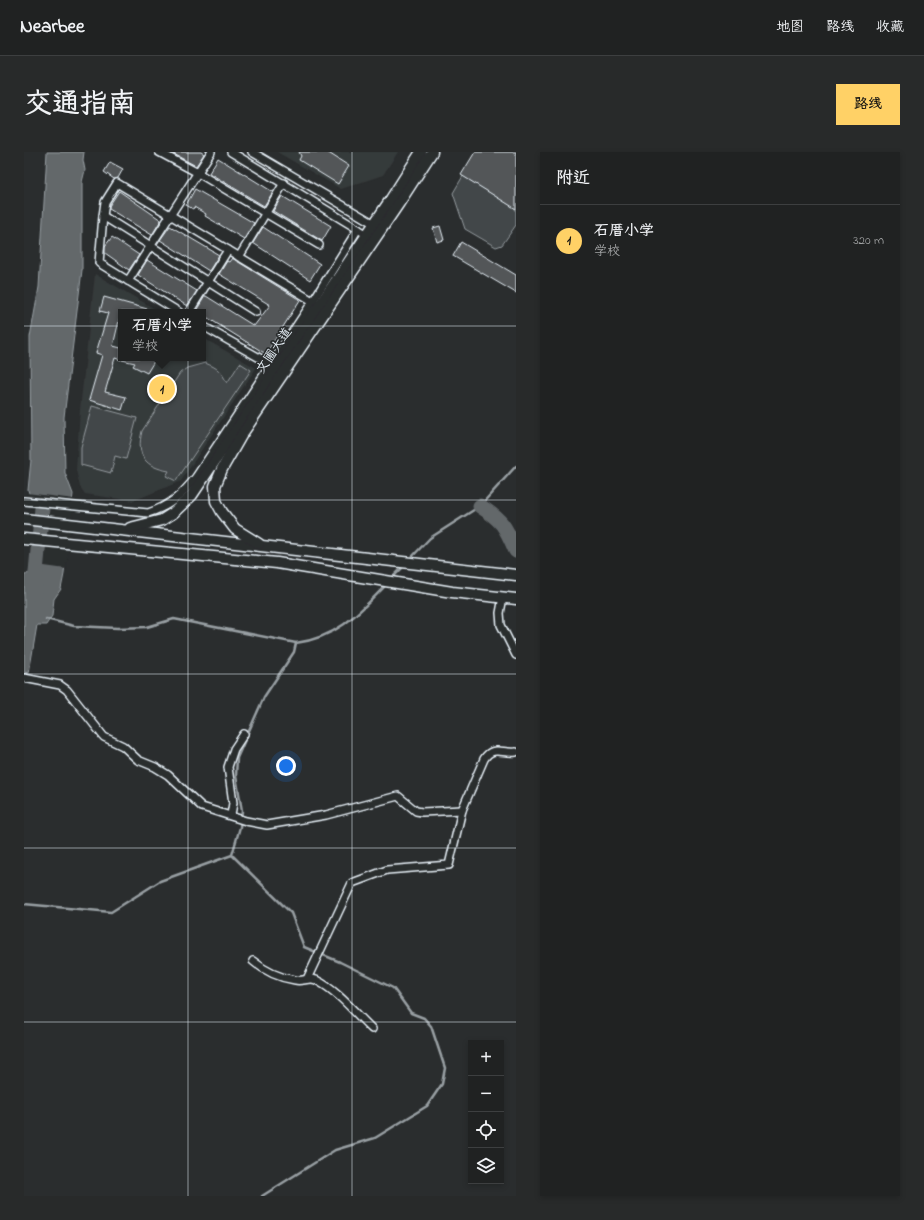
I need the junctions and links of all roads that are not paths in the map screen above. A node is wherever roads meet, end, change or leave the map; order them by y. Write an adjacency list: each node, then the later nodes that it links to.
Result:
1 (159, 152): 7 (street)
2 (211, 152): 7 (street)
3 (231, 152): 8 (street)
4 (252, 152): 12 (street)
5 (421, 152): 12 (main road, 文圃大道)
6 (432, 152): 12 (main road, 文圃大道)
7 (198, 173): 9 (street); 10 (street)
8 (284, 184): 9 (street); 13 (street)
9 (266, 213): 14 (street); 17 (street)
10 (170, 215): 11 (street); 15 (street); 16 (street)
11 (103, 216): 15 (street); 18 (street)
12 (378, 226): 13 (main road, 文圃大道)
13 (366, 234): 20 (main road, 文圃大道); 25 (main road, 文圃大道)
14 (319, 245)
15 (150, 247): 18 (street); 19 (street)
16 (228, 250): 17 (street); 19 (street)
17 (239, 257): 20 (street)
18 (128, 281): 21 (street)
19 (209, 282): 22 (street); 23 (street)
20 (316, 303): 25 (main road, 文圃大道)
21 (174, 309)
22 (191, 309)
23 (256, 312)
24 (206, 328): 25 (street)
25 (277, 368): 26 (street); 28 (main road, 文圃大道); 30 (main road, 文圃大道)
26 (24, 501)
27 (24, 519): 28 (main road)
28 (121, 530): 30 (main road)
29 (24, 539): 32 (main road)
30 (262, 546): 31 (main road)
31 (516, 575)
32 (503, 597): 33 (main road); 34 (street)
33 (516, 599)
34 (516, 655)
35 (27, 678): 39 (street)
36 (244, 734): 39 (street)
37 (516, 752): 38 (street)
38 (462, 810): 39 (street); 41 (street)
39 (232, 816)
40 (254, 961): 41 (street)
41 (307, 979): 42 (street)
42 (372, 1029)

